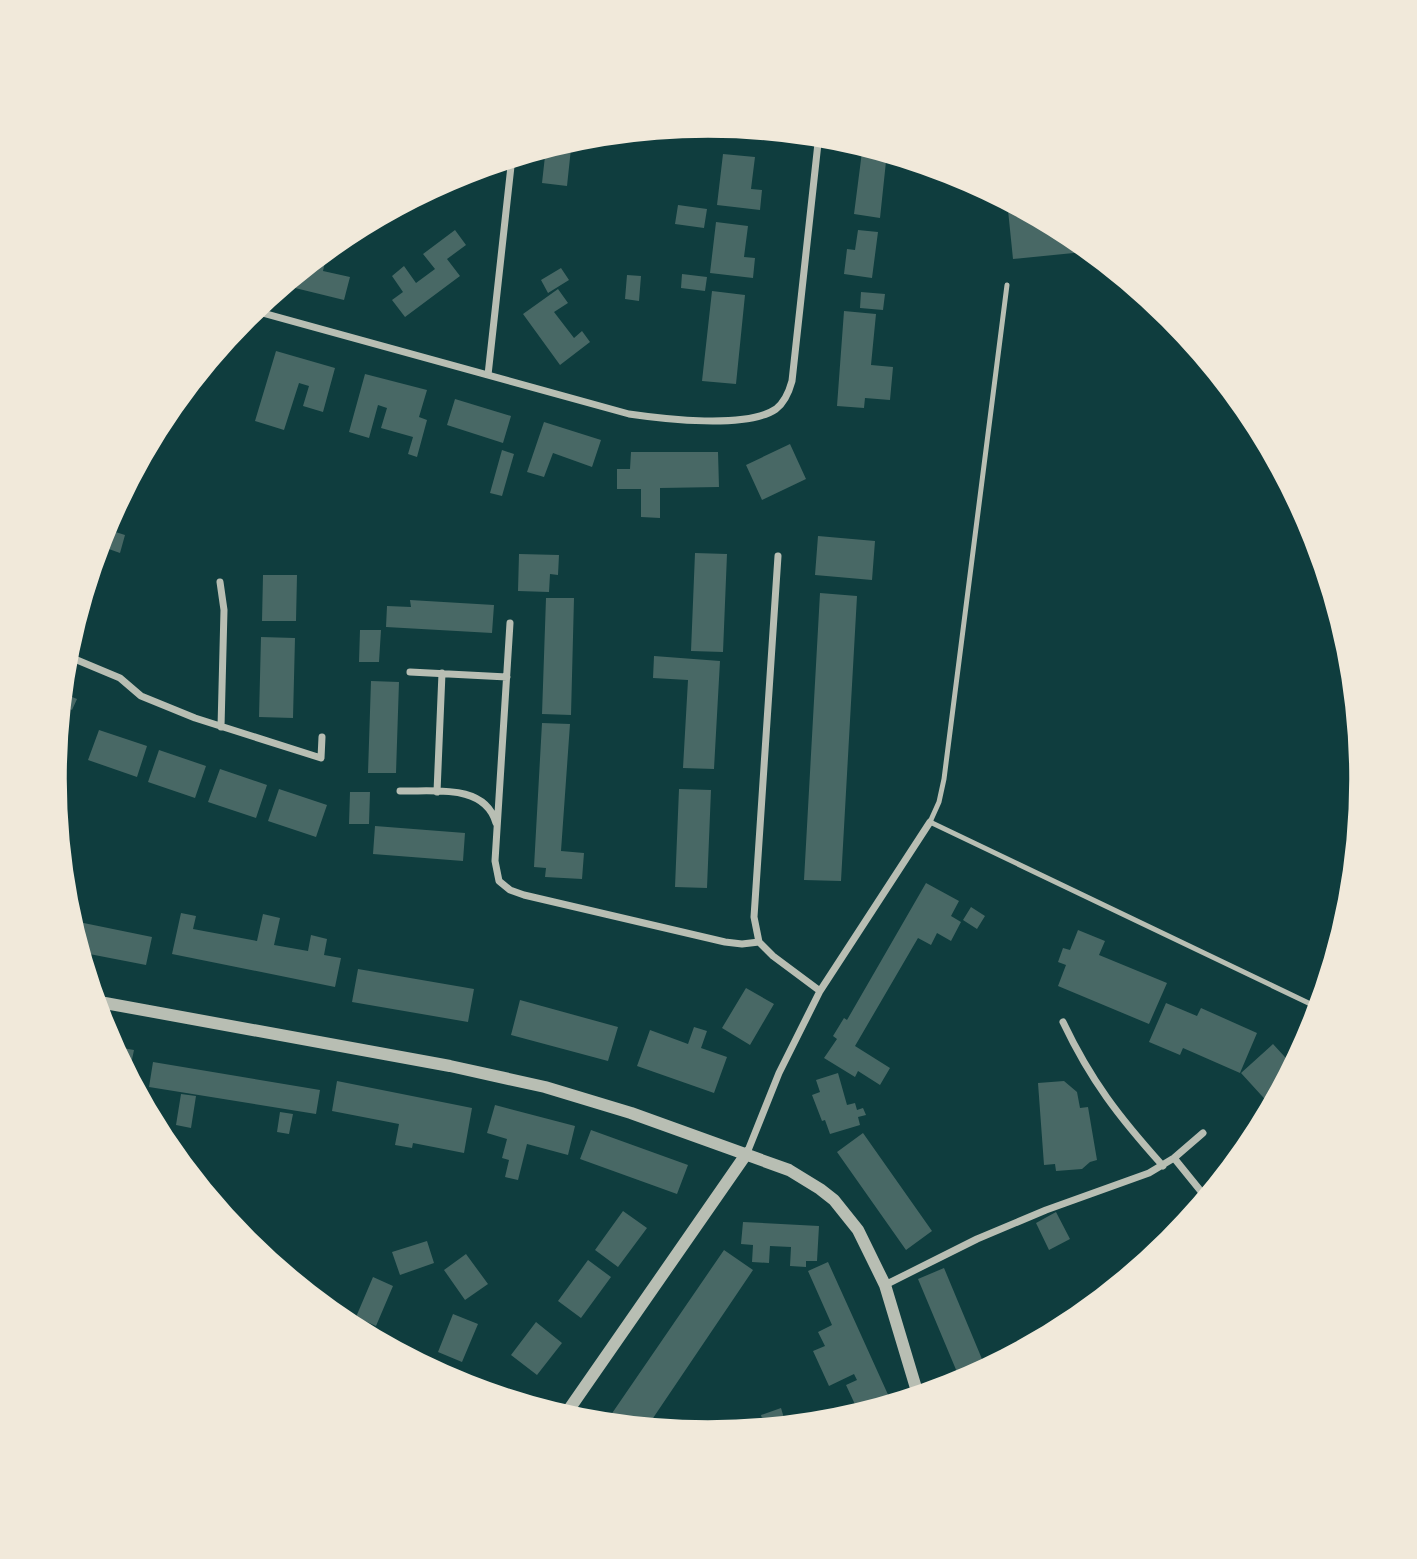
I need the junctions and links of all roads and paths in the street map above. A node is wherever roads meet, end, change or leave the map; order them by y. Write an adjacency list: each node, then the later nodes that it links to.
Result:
1 (818, 145): 5 (street)
2 (511, 167): 5 (street)
3 (1007, 285): 17 (lane)
4 (264, 314): 5 (street)
5 (488, 375)
6 (778, 556): 19 (street)
7 (220, 582): 13 (street)
8 (510, 623): 12 (street)
9 (76, 660): 13 (street)
10 (410, 671): 11 (street)
11 (442, 673): 12 (street); 16 (street)
12 (507, 677): 18 (street)
13 (221, 727): 14 (street)
14 (322, 737)
15 (400, 791): 16 (street)
16 (437, 792): 18 (street)
17 (930, 822): 20 (street); 22 (lane)
18 (497, 842): 19 (street)
19 (759, 942): 20 (street)
20 (820, 991): 25 (street)
21 (105, 1003): 25 (street)
22 (1311, 1004)
23 (1063, 1022): 27 (street)
24 (1203, 1133): 26 (street)
25 (747, 1153): 29 (street); 31 (street)
26 (1174, 1158): 27 (street); 28 (street)
27 (1163, 1166): 29 (street)
28 (1202, 1192)
29 (885, 1285): 30 (street)
30 (916, 1389)
31 (570, 1408)

